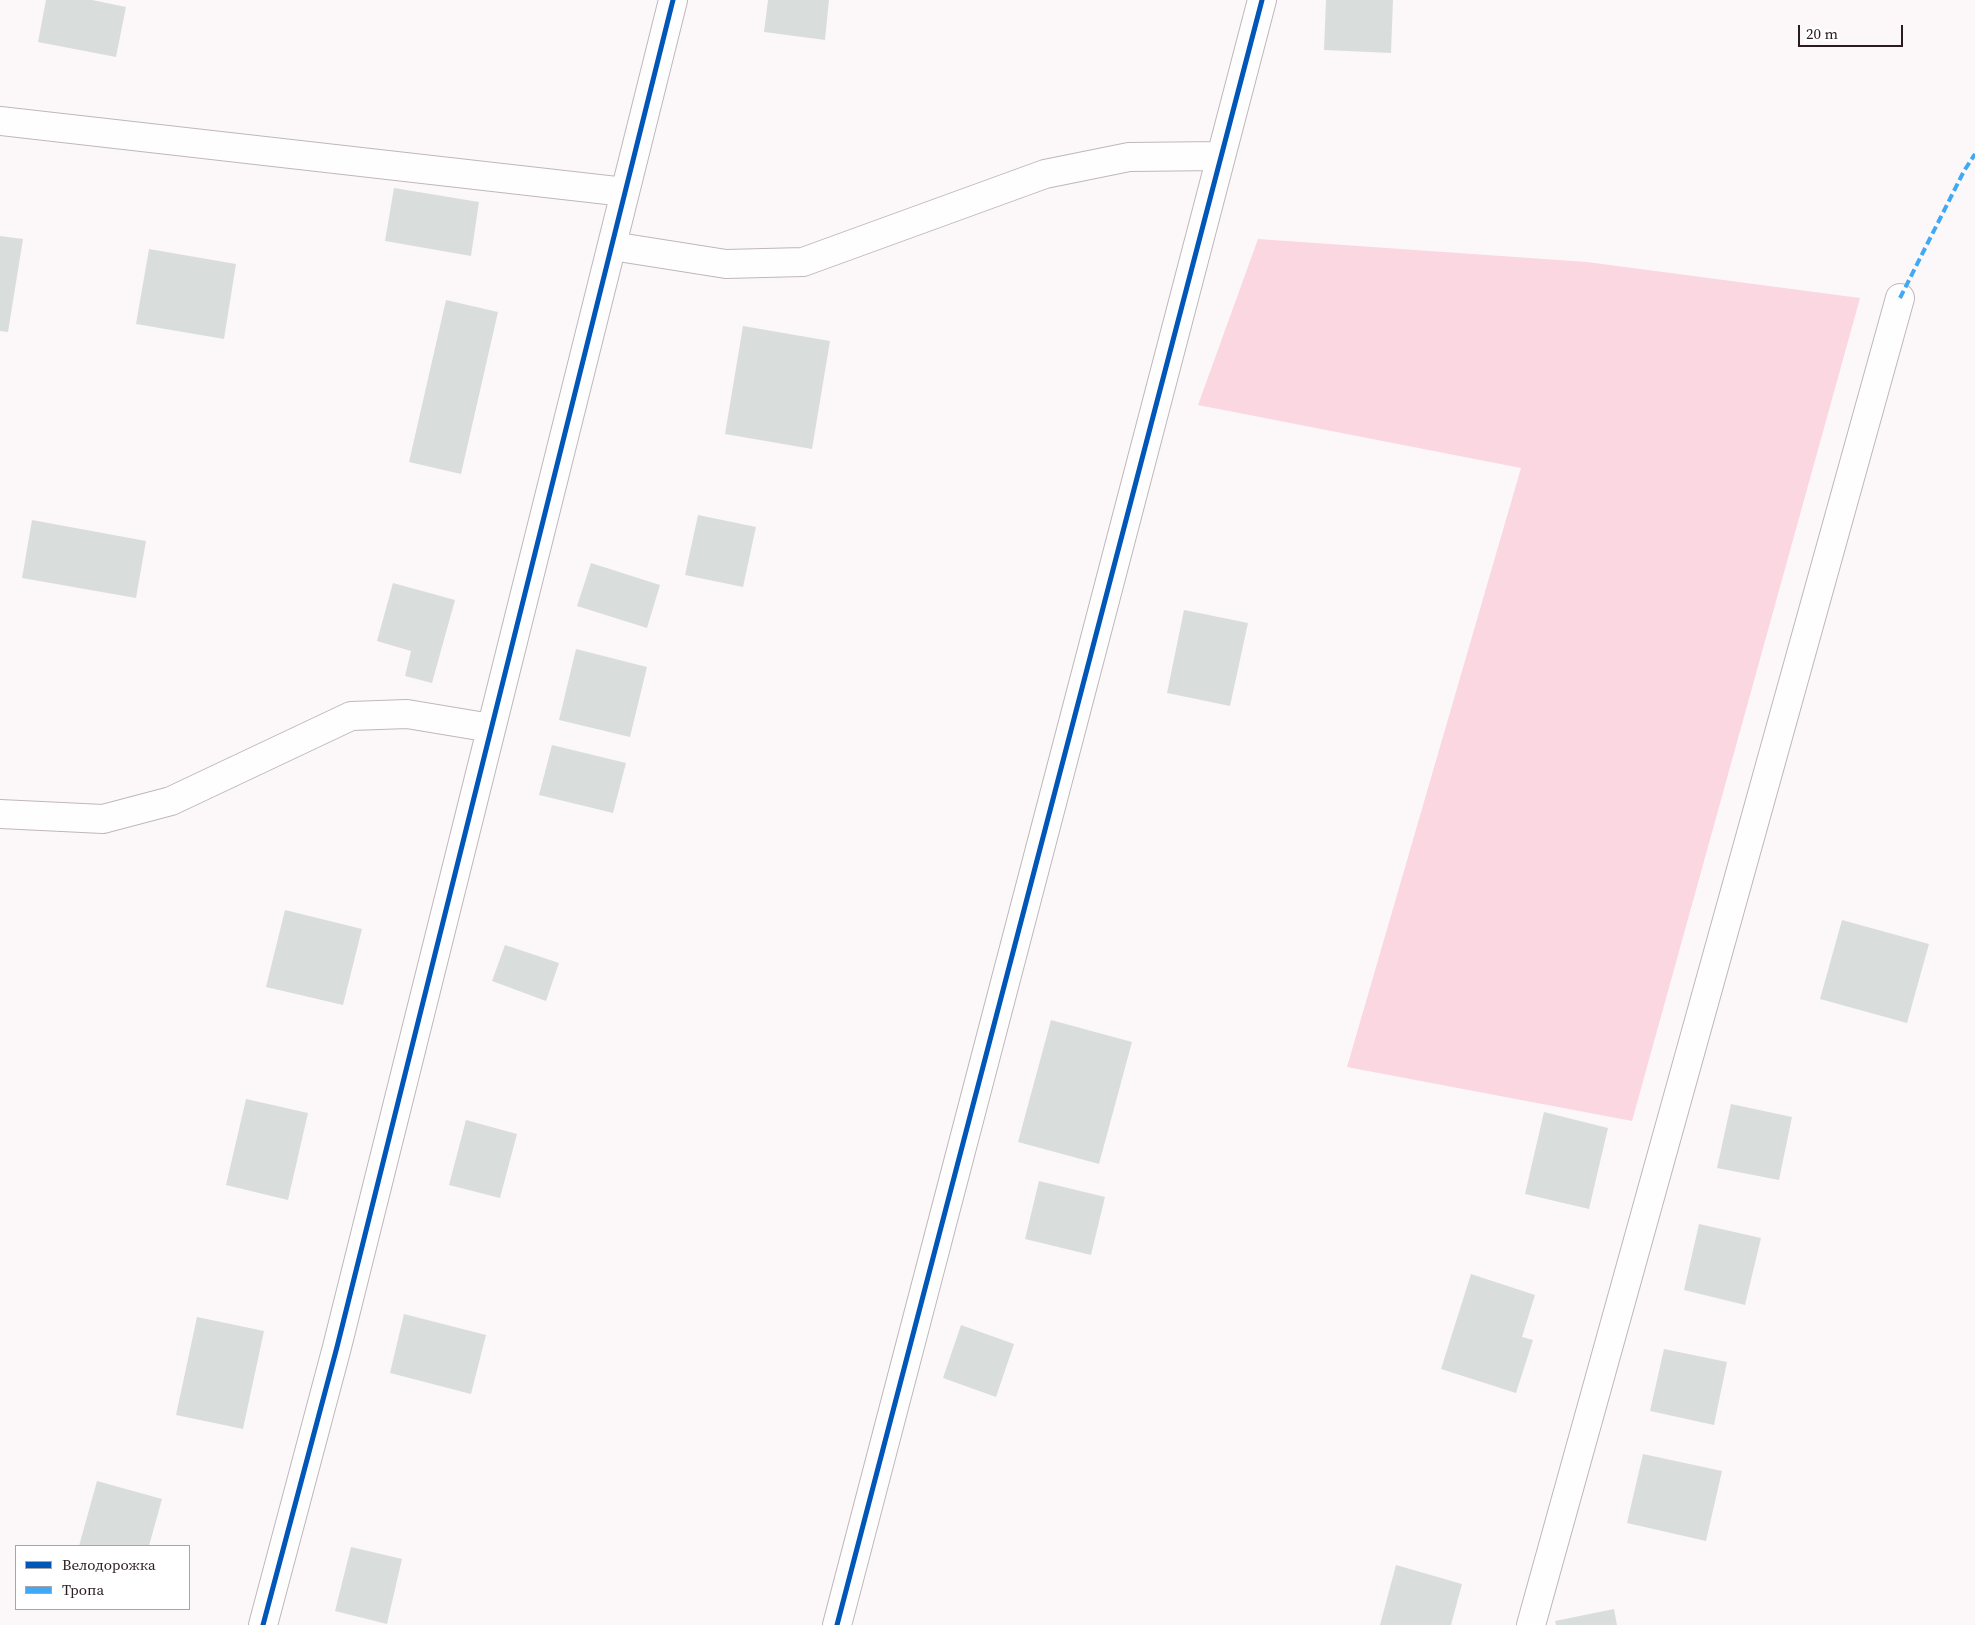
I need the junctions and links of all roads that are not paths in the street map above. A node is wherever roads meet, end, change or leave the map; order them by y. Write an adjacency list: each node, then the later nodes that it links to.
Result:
1 (673, 0): 5 (street)
2 (1262, 0): 4 (street)
3 (0, 121): 5 (street)
4 (1220, 156): 6 (street); 11 (street)
5 (625, 192): 6 (street)
6 (612, 246): 8 (street)
7 (1900, 298): 12 (street)
8 (491, 728): 9 (street); 10 (street)
9 (0, 814)
10 (263, 1625)
11 (837, 1625)
12 (1531, 1625)

